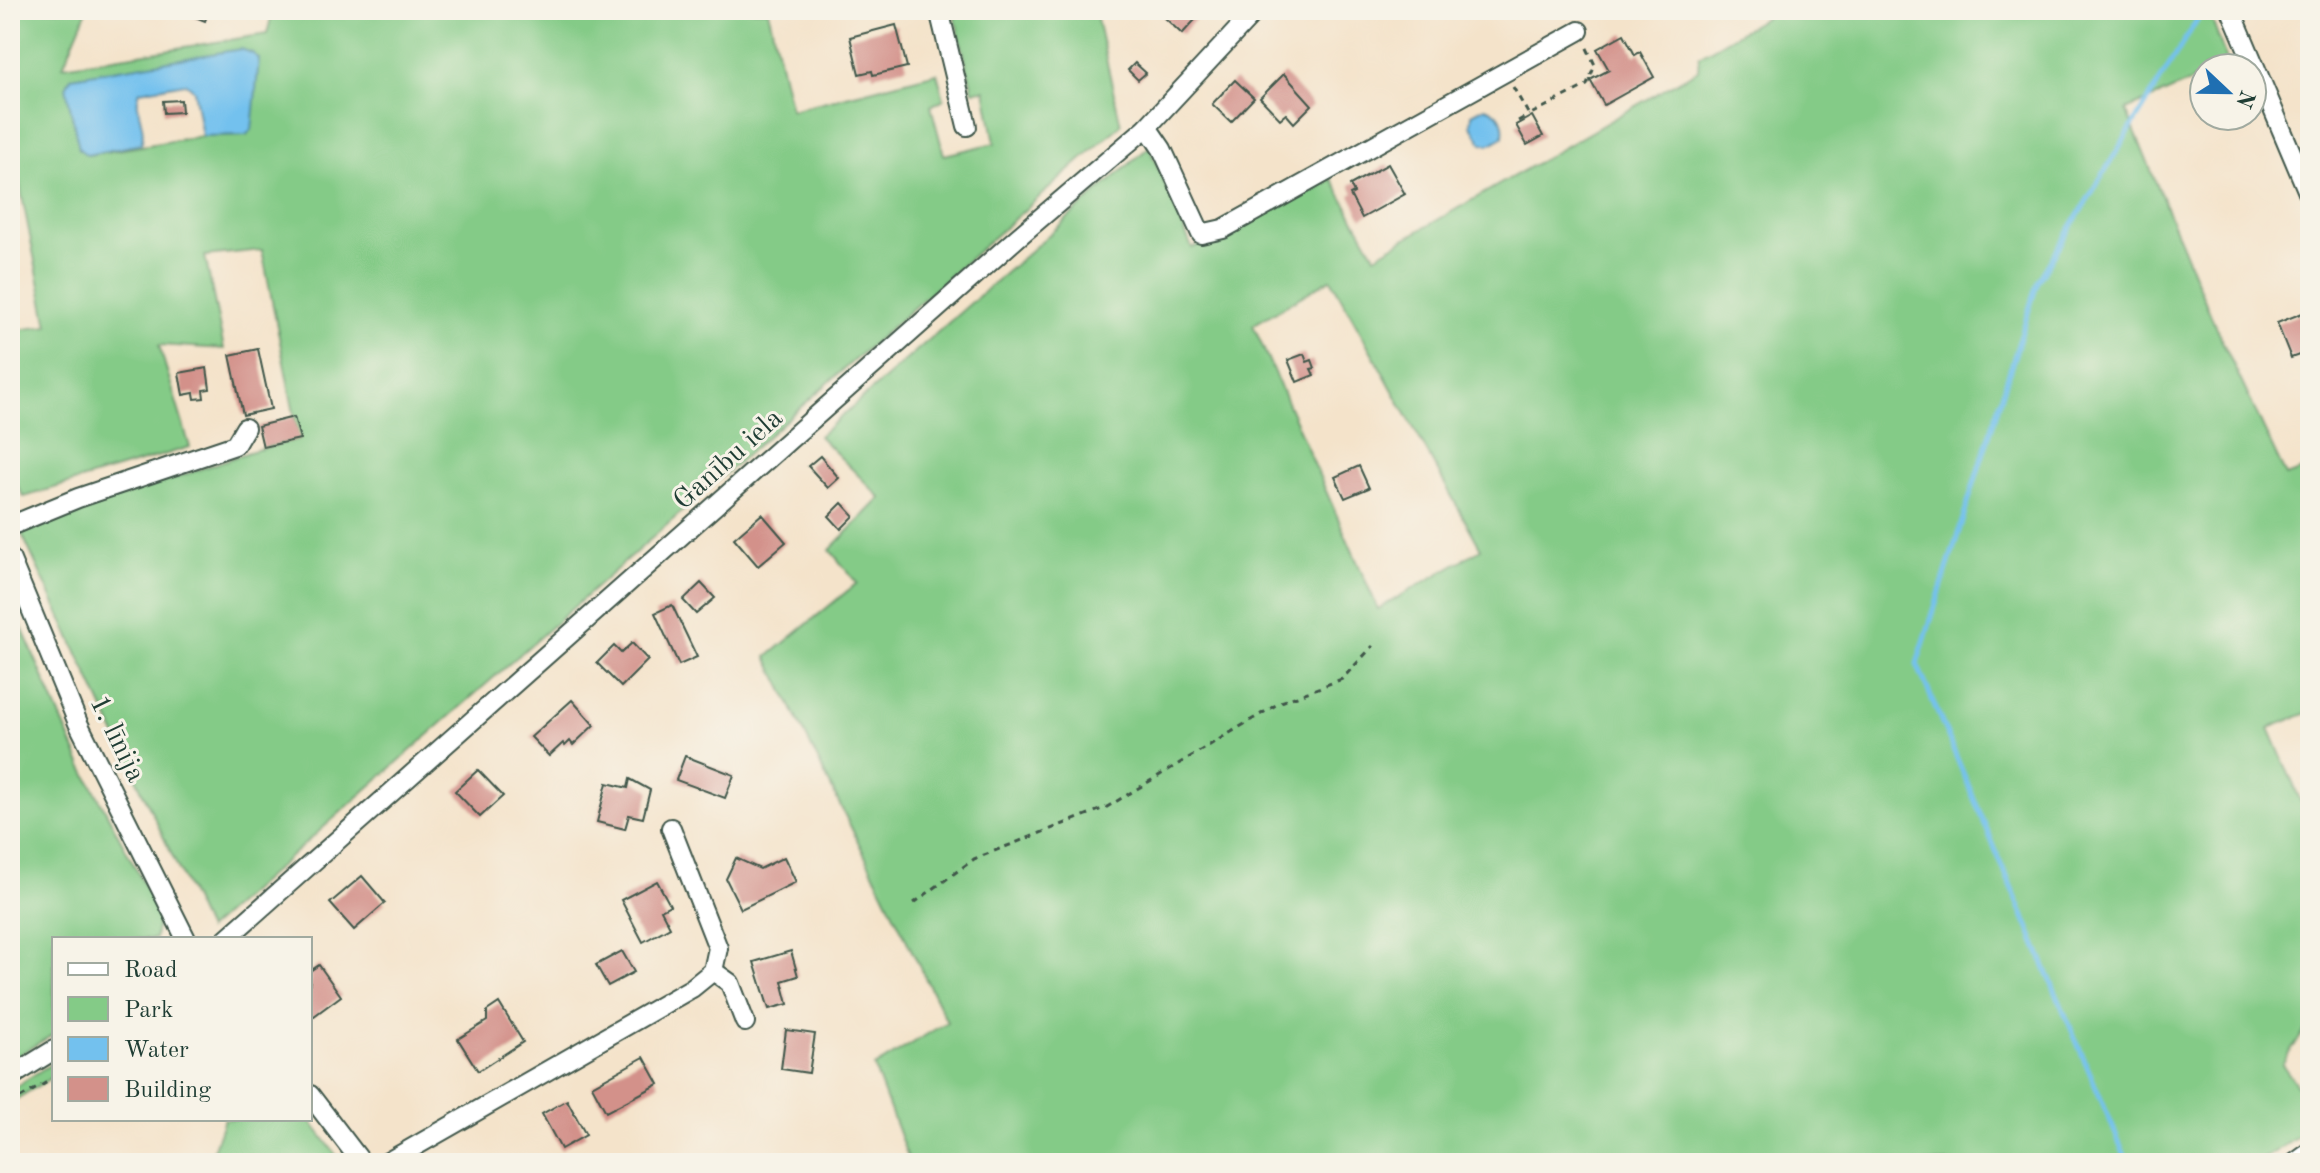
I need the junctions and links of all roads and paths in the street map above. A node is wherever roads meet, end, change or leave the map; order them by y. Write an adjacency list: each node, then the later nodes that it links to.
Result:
1 (939, 10): 8 (street)
2 (1256, 10): 9 (street, Ganību iela)
3 (2231, 10): 10 (street)
4 (1579, 31): 5 (street); 6 (path)
5 (1504, 71): 6 (path); 9 (street)
6 (1529, 115): 7 (path)
7 (1518, 121)
8 (967, 126)
9 (1147, 127): 18 (street, Ganību iela)
10 (2310, 197)
11 (245, 428): 12 (street)
12 (10, 526)
13 (10, 558): 17 (street, 1. līnija)
14 (1373, 646): 16 (path)
15 (671, 828): 19 (street)
16 (914, 903)
17 (185, 937)
18 (228, 937)
19 (713, 971): 20 (street); 28 (street)
20 (745, 1022)
21 (52, 1051): 22 (street)
22 (10, 1077)
23 (52, 1079): 25 (path)
24 (312, 1098): 27 (street)
25 (10, 1104)
26 (2310, 1152): 29 (street)
27 (362, 1163)
28 (386, 1163)
29 (2295, 1163)

